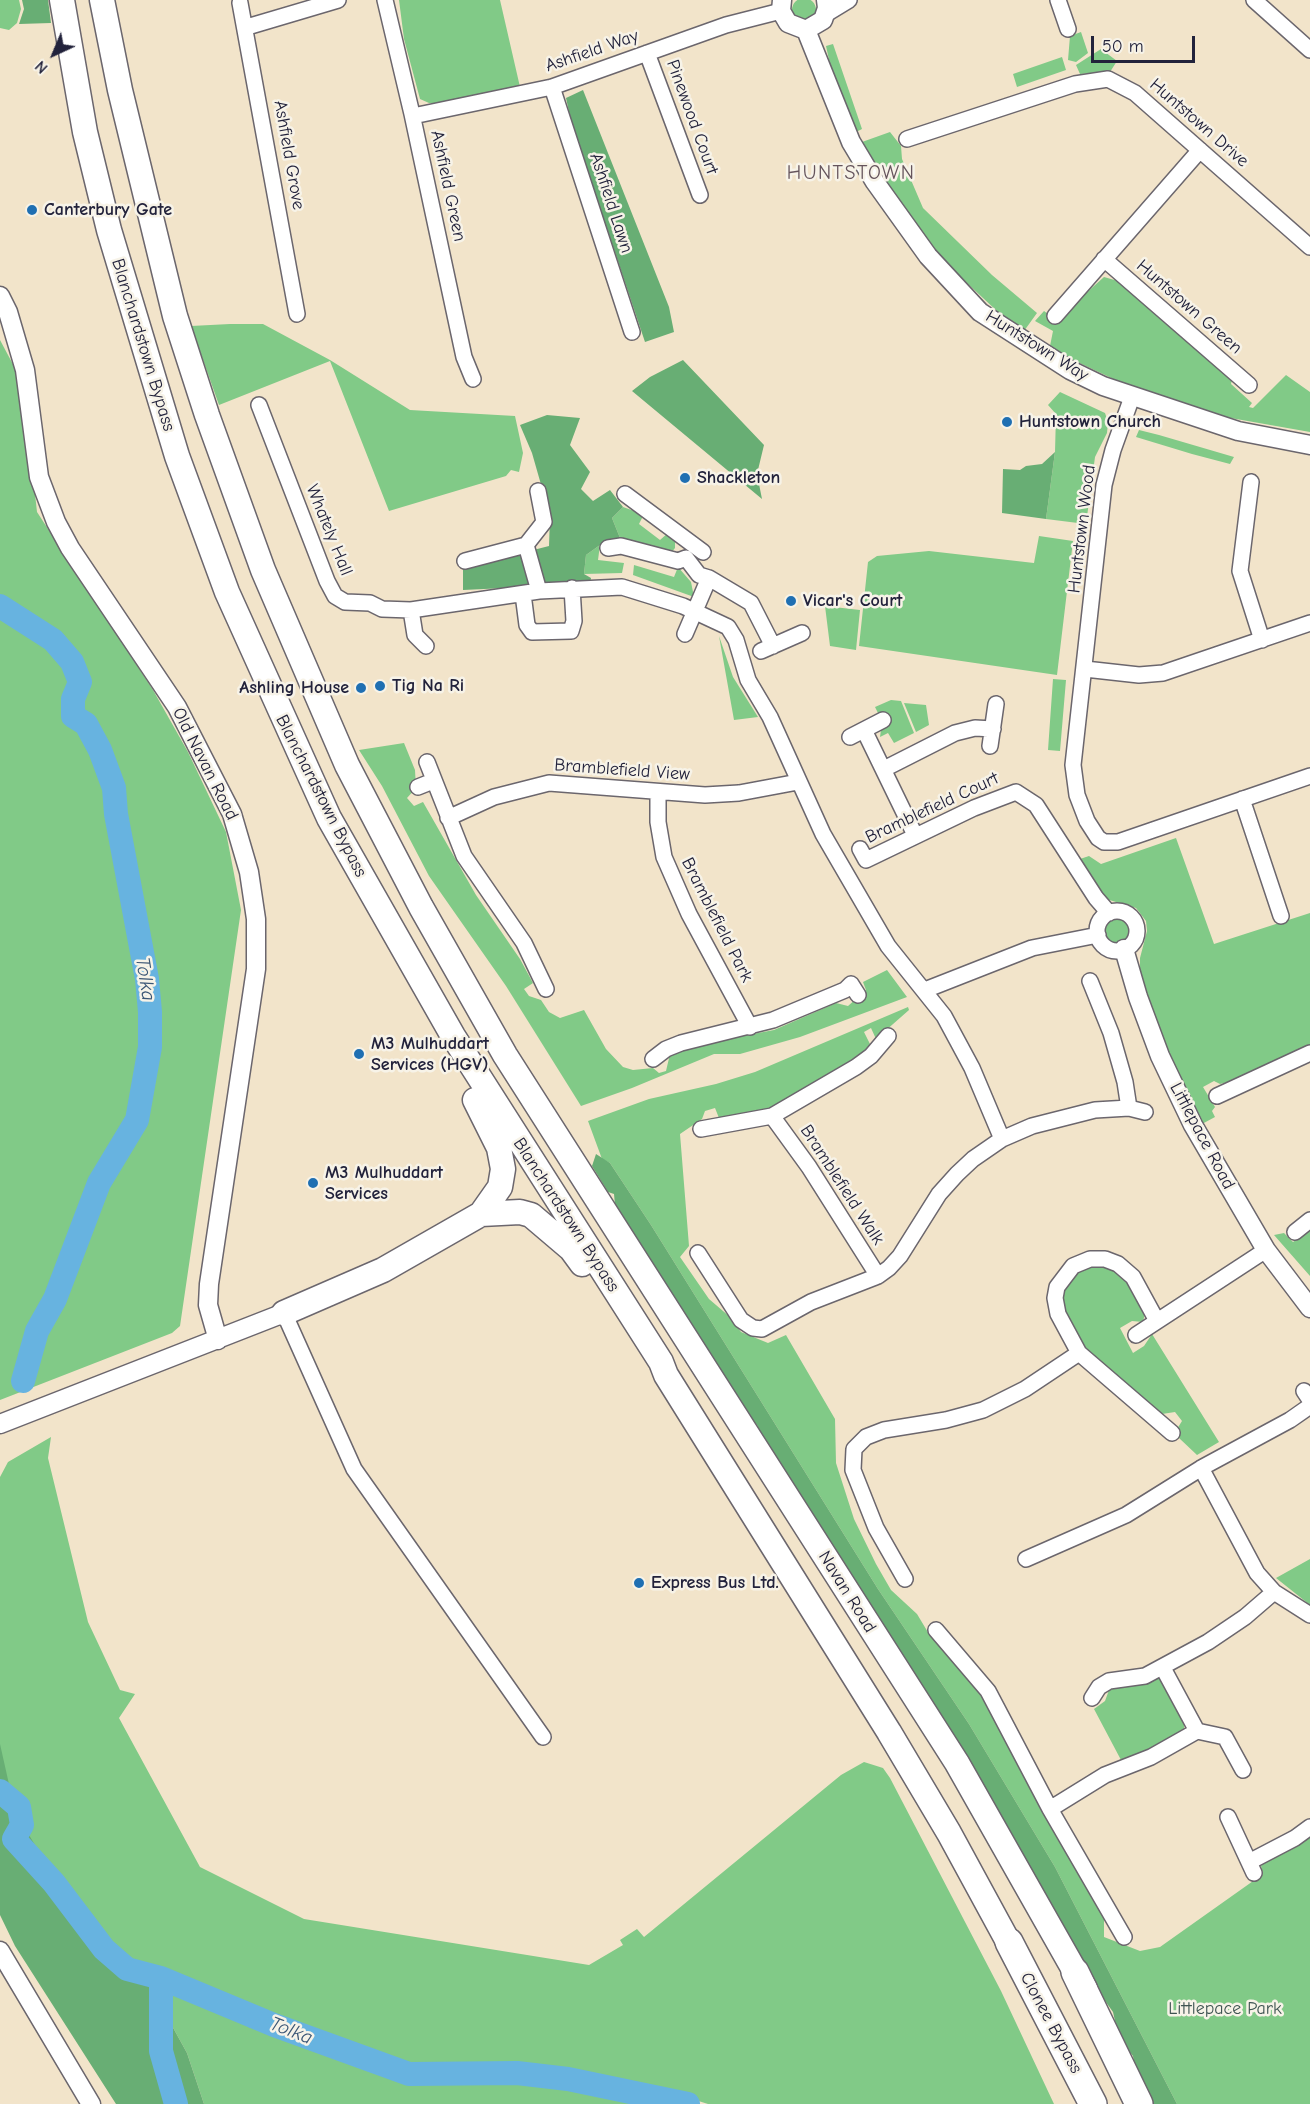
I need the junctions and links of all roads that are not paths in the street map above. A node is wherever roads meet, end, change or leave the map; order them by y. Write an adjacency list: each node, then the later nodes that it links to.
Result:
1 (62, 0): 44 (highway, Blanchardstown Bypass)
2 (102, 0): 88 (highway, Blanchardstown Bypass)
3 (338, 0): 11 (street)
4 (385, 0): 17 (street, Ashfield Green)
5 (849, 0): 10 (street)
6 (1058, 0): 12 (street)
7 (1254, 0): 14 (street)
8 (240, 3): 11 (street, Ashfield Grove)
9 (782, 6): 13 (street); 15 (street, Ashfield Way)
10 (826, 7): 13 (street)
11 (247, 27): 24 (street, Ashfield Grove)
12 (1068, 29)
13 (806, 30): 29 (street, Huntstown Way)
14 (1310, 50)
15 (648, 52): 16 (street, Ashfield Way); 20 (street, Pinewood Court)
16 (552, 87): 17 (street, Ashfield Way); 26 (street, Ashfield Lawn)
17 (413, 116): 27 (street, Ashfield Green)
18 (907, 139): 19 (street, Huntstown Drive)
19 (1200, 150): 21 (street, Huntstown Drive); 22 (street)
20 (700, 195)
21 (1310, 247)
22 (1104, 259): 25 (street); 28 (street, Huntstown Green)
23 (0, 297): 98 (street, Old Navan Road)
24 (297, 314)
25 (1055, 316)
26 (632, 332)
27 (473, 379)
28 (1249, 385)
29 (1132, 397): 31 (street, Huntstown Way); 53 (street, Huntstown Wood)
30 (259, 405): 46 (street, Whately Hall)
31 (1310, 445)
32 (1251, 483): 51 (street)
33 (538, 491): 36 (street)
34 (625, 494): 35 (street)
35 (687, 540): 38 (street); 39 (street)
36 (526, 545): 40 (street); 43 (street)
37 (608, 548): 39 (street)
38 (703, 552)
39 (686, 558): 41 (street)
40 (465, 561)
41 (709, 578): 47 (street); 49 (street)
42 (572, 588): 43 (street); 45 (street); 47 (street)
43 (539, 591): 45 (street)
44 (227, 592): 87 (highway); 100 (highway, Blanchardstown Bypass)
45 (523, 594): 46 (street)
46 (411, 610): 52 (street)
47 (694, 611): 50 (street); 62 (street)
48 (1310, 623): 51 (street)
49 (802, 633)
50 (685, 634)
51 (1262, 640): 53 (street)
52 (426, 646)
53 (1085, 669): 65 (street, Huntstown Wood)
54 (996, 704): 56 (street)
55 (883, 720): 59 (street)
56 (993, 729): 57 (street); 59 (street)
57 (990, 746)
58 (427, 762): 61 (street)
59 (885, 769): 67 (street)
60 (1310, 776): 65 (street, Huntstown Wood)
61 (434, 781): 63 (street); 66 (street)
62 (798, 782): 64 (street, Bramblefield View); 75 (street)
63 (418, 787)
64 (658, 792): 66 (street, Bramblefield View); 77 (street, Bramblefield Park)
65 (1242, 799): 70 (street)
66 (448, 818): 74 (street)
67 (915, 835): 68 (street, Bramblefield Court); 69 (street, Bramblefield Court)
68 (860, 849)
69 (1109, 913): 71 (street); 72 (street)
70 (1281, 916)
71 (1098, 935): 72 (street); 75 (street)
72 (1125, 949): 91 (street, Littlepace Road)
73 (1090, 981): 82 (street)
74 (546, 989)
75 (926, 990): 86 (street)
76 (858, 994): 77 (street)
77 (750, 1028): 80 (street)
78 (879, 1039): 84 (street, Bramblefield Walk)
79 (1310, 1053): 81 (street)
80 (654, 1059)
81 (1217, 1096)
82 (1129, 1108): 83 (street); 86 (street)
83 (1145, 1112)
84 (772, 1116): 85 (street, Bramblefield Walk); 93 (street, Bramblefield Walk)
85 (701, 1129)
86 (1002, 1139): 93 (street)
87 (481, 1214): 95 (highway); 100 (highway)
88 (608, 1219): 121 (highway, Navan Road)
89 (1310, 1220): 90 (street)
90 (1295, 1232)
91 (1266, 1250): 94 (street, Littlepace Road); 96 (street)
92 (698, 1253): 93 (street)
93 (878, 1276)
94 (1310, 1308)
95 (284, 1313): 98 (street); 113 (street)
96 (1157, 1321): 97 (street); 99 (street)
97 (1136, 1335)
98 (218, 1340): 102 (street)
99 (1080, 1353): 103 (street); 106 (street)
100 (661, 1362): 119 (highway, Navan Road)
101 (1310, 1406): 104 (street)
102 (0, 1424)
103 (1172, 1433)
104 (1201, 1468): 105 (street); 107 (street)
105 (1026, 1559)
106 (905, 1579)
107 (1274, 1593): 108 (street); 110 (street)
108 (1310, 1615)
109 (936, 1630): 115 (street)
110 (1163, 1668): 111 (street); 112 (street)
111 (1092, 1698)
112 (1197, 1731): 114 (street); 115 (street)
113 (543, 1737)
114 (1243, 1770)
115 (1050, 1809): 118 (street)
116 (1227, 1817): 117 (street)
117 (1310, 1827)
118 (1124, 1936)
119 (1009, 1942): 123 (highway, Navan Road); 124 (highway, Clonee Bypass)
120 (0, 1951): 122 (street)
121 (1075, 1972): 125 (highway); 126 (highway, Navan Road)
122 (91, 2104)
123 (1086, 2104)
124 (1093, 2104)
125 (1140, 2104)
126 (1147, 2104)

